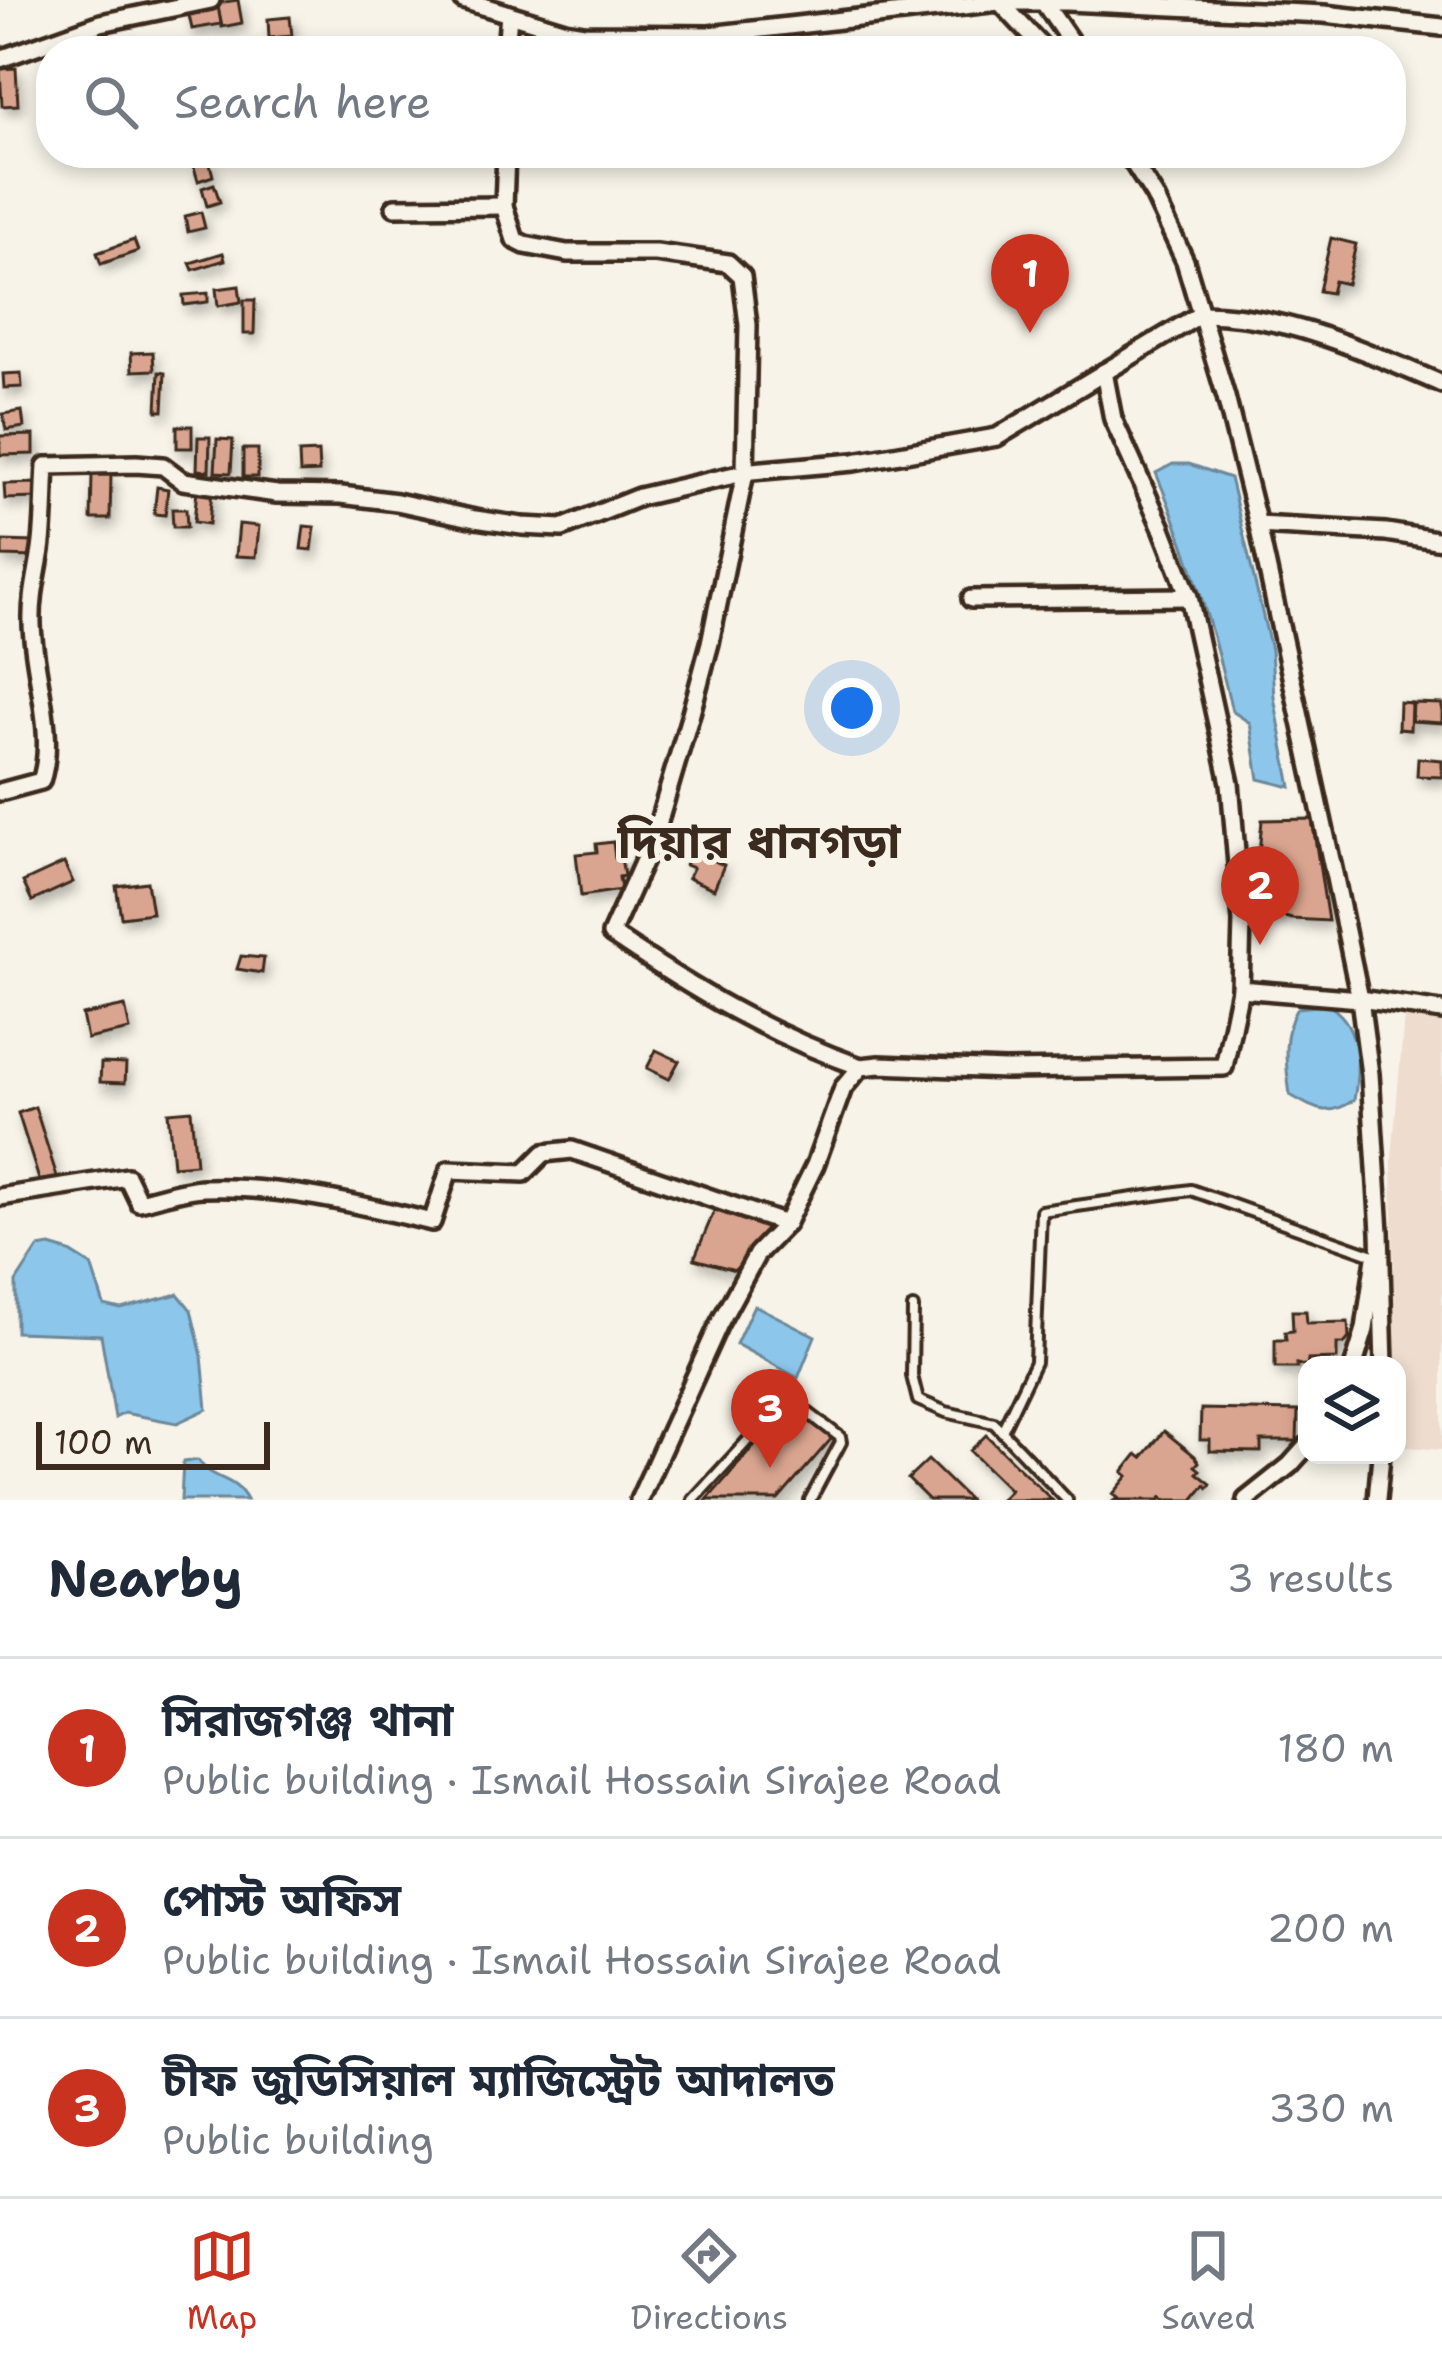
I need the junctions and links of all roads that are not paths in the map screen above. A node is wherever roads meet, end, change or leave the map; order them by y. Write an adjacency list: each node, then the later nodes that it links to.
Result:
1 (211, 0): 5 (street)
2 (463, 0): 6 (street)
3 (999, 1): 4 (street); 6 (street); 9 (street)
4 (1043, 1): 7 (street); 10 (street)
5 (172, 4): 8 (street)
6 (504, 9)
7 (1442, 26)
8 (65, 36)
9 (1032, 36)
10 (1067, 36)
11 (36, 46): 12 (street)
12 (0, 59)
13 (505, 168): 17 (street)
14 (1137, 168): 16 (street)
15 (1144, 168): 16 (street)
16 (1154, 194): 19 (street)
17 (504, 206): 18 (street); 22 (street)
18 (395, 207)
19 (1201, 314): 20 (street); 21 (street); 23 (street)
20 (1104, 372): 22 (street); 25 (street)
21 (1442, 384)
22 (745, 473): 27 (street); 31 (street)
23 (1258, 524): 24 (street); 29 (street)
24 (1442, 541)
25 (1189, 597): 26 (street); 28 (street)
26 (971, 599)
27 (0, 792)
28 (1240, 988): 29 (street); 31 (street)
29 (1360, 999): 30 (street); 34 (street)
30 (1442, 1011)
31 (861, 1067): 33 (street)
32 (0, 1197): 33 (street)
33 (786, 1224): 42 (street)
34 (1381, 1232): 35 (street); 38 (street)
35 (1376, 1255): 37 (street); 39 (lane)
36 (913, 1308): 39 (lane)
37 (1357, 1356)
38 (1384, 1356)
39 (1002, 1431): 45 (lane)
40 (1298, 1456): 46 (street)
41 (1380, 1464): 47 (street)
42 (639, 1500)
43 (693, 1500): 44 (lane)
44 (810, 1500)
45 (1067, 1500)
46 (1246, 1500)
47 (1377, 1500)

